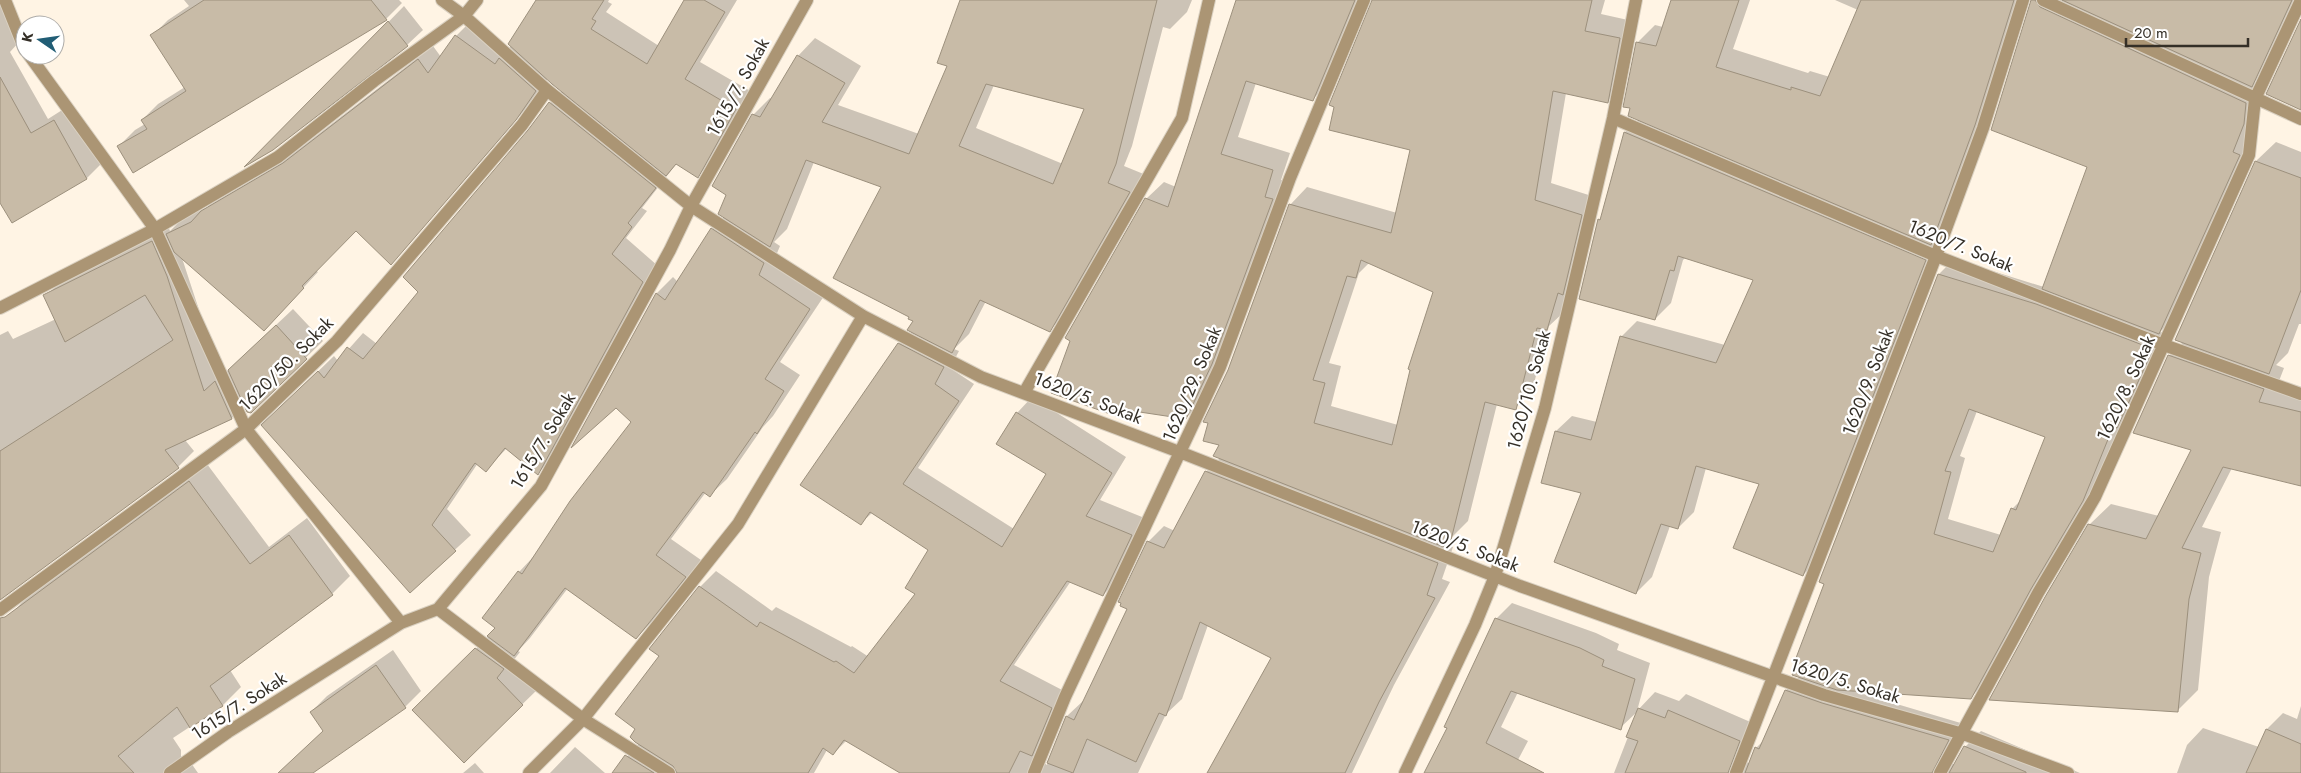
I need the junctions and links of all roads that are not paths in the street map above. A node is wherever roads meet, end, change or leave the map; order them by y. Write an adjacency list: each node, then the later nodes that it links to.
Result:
1 (5, 0): 12 (street)
2 (442, 0): 11 (street, 1620/5. Sokak)
3 (477, 0): 11 (street)
4 (807, 0): 18 (street, 1615/7. Sokak)
5 (1209, 0): 24 (street)
6 (1364, 0): 27 (street, 1620/29. Sokak)
7 (1636, 0): 16 (street, 1620/10. Sokak)
8 (2023, 0): 20 (street, 1620/9. Sokak)
9 (2043, 0): 15 (street)
10 (2300, 0): 15 (street, 1620/8. Sokak)
11 (464, 16): 14 (street, 1620/5. Sokak); 19 (street)
12 (15, 25)
13 (36, 65): 19 (street)
14 (547, 90): 18 (street, 1620/5. Sokak); 26 (street, 1620/50. Sokak)
15 (2255, 99): 17 (street); 23 (street, 1620/8. Sokak)
16 (1613, 118): 20 (street, 1620/7. Sokak); 28 (street, 1620/10. Sokak)
17 (2301, 119)
18 (691, 206): 22 (street, 1620/5. Sokak); 29 (street, 1615/7. Sokak)
19 (155, 229): 21 (street); 26 (street)
20 (1936, 256): 23 (street, 1620/7. Sokak); 32 (street, 1620/9. Sokak)
21 (0, 308)
22 (863, 316): 24 (street, 1620/5. Sokak); 33 (street)
23 (2164, 345): 25 (street, 1620/7. Sokak); 34 (street, 1620/8. Sokak)
24 (1024, 393): 27 (street, 1620/5. Sokak)
25 (2301, 394)
26 (246, 429): 30 (street, 1620/50. Sokak); 31 (street)
27 (1182, 452): 28 (street, 1620/5. Sokak); 38 (street, 1620/29. Sokak)
28 (1494, 576): 32 (street, 1620/5. Sokak); 39 (street, 1620/10. Sokak)
29 (438, 609): 31 (street, 1615/7. Sokak); 33 (street)
30 (0, 610)
31 (401, 623): 35 (street, 1615/7. Sokak)
32 (1775, 678): 34 (street, 1620/5. Sokak); 40 (street, 1620/9. Sokak)
33 (583, 719): 36 (street); 37 (street)
34 (1963, 734): 41 (street, 1620/8. Sokak); 42 (street, 1620/5. Sokak)
35 (170, 773)
36 (529, 773)
37 (669, 773)
38 (1034, 773)
39 (1405, 773)
40 (1736, 773)
41 (1940, 773)
42 (2068, 773)

